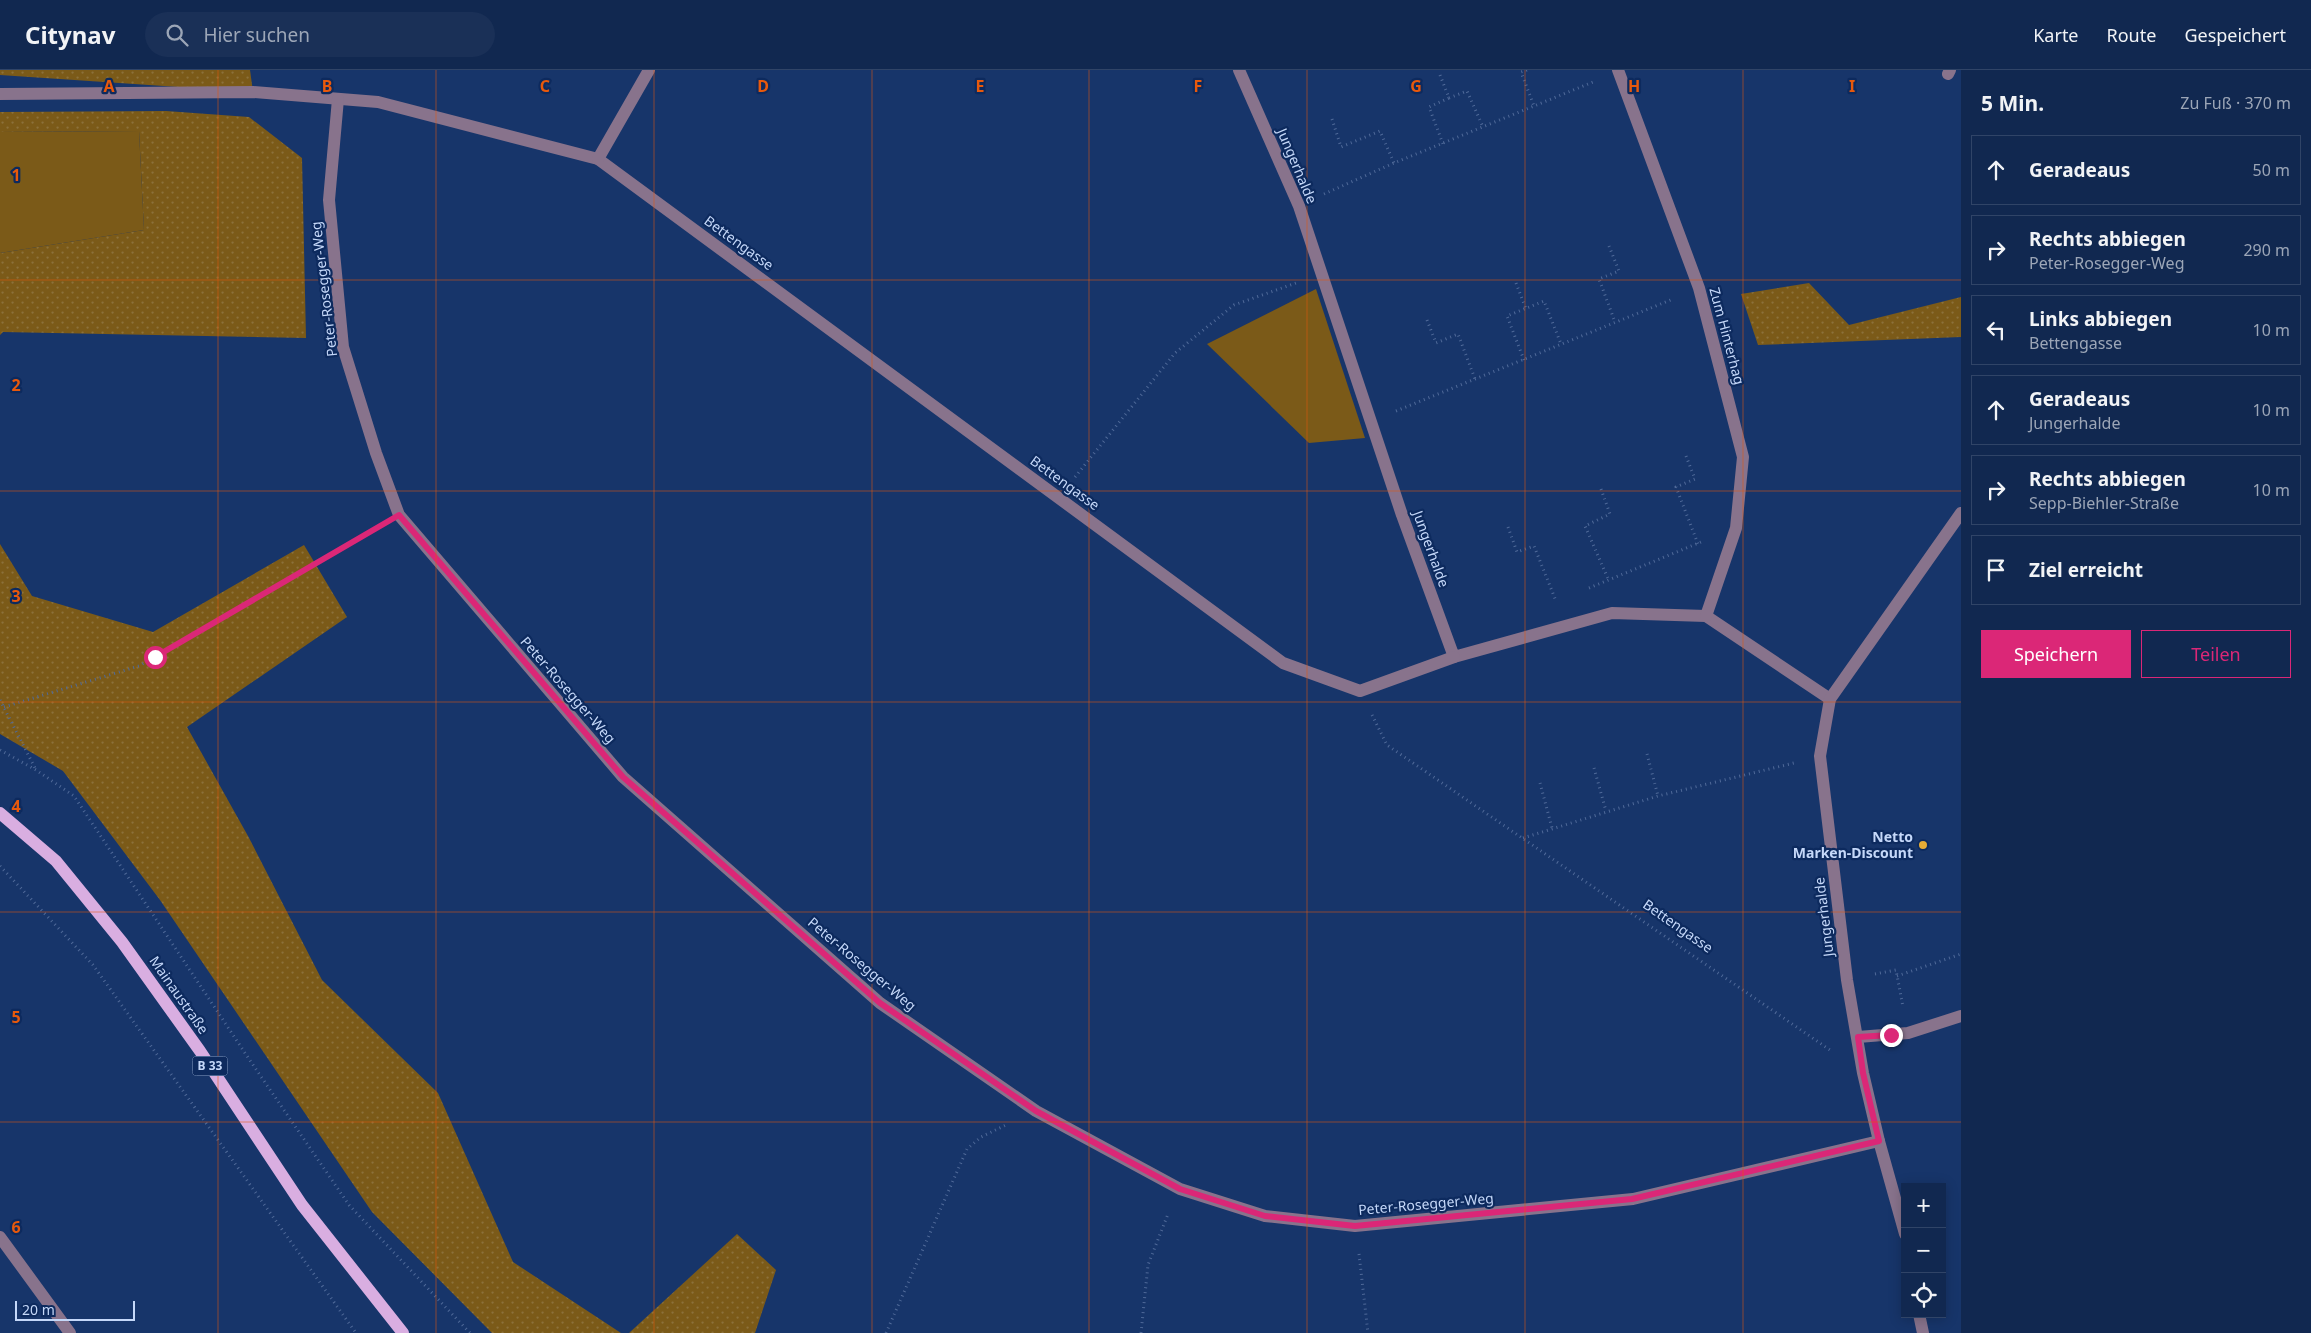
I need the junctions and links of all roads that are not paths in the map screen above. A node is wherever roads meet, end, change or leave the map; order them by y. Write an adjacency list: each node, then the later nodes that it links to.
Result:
1 (649, 70): 6 (street)
2 (1239, 70): 9 (street, Jungerhalde)
3 (1618, 71): 8 (street, Zum Hinterhag)
4 (0, 94): 5 (street, Bettengasse)
5 (338, 99): 6 (street, Bettengasse); 14 (street, Peter-Rosegger-Weg)
6 (598, 159): 9 (street, Bettengasse)
7 (1961, 513): 10 (street, Jungerhalde)
8 (1706, 616): 9 (street); 10 (street)
9 (1454, 657)
10 (1830, 699): 13 (street, Jungerhalde)
11 (0, 813): 19 (main road, Mainaustraße / B 33)
12 (1961, 1016): 13 (street)
13 (1858, 1037): 14 (street, Jungerhalde)
14 (1879, 1141): 15 (street)
15 (1903, 1228)
16 (0, 1237): 18 (street)
17 (1920, 1318): 20 (street)
18 (70, 1333)
19 (402, 1333)
20 (1923, 1333)

